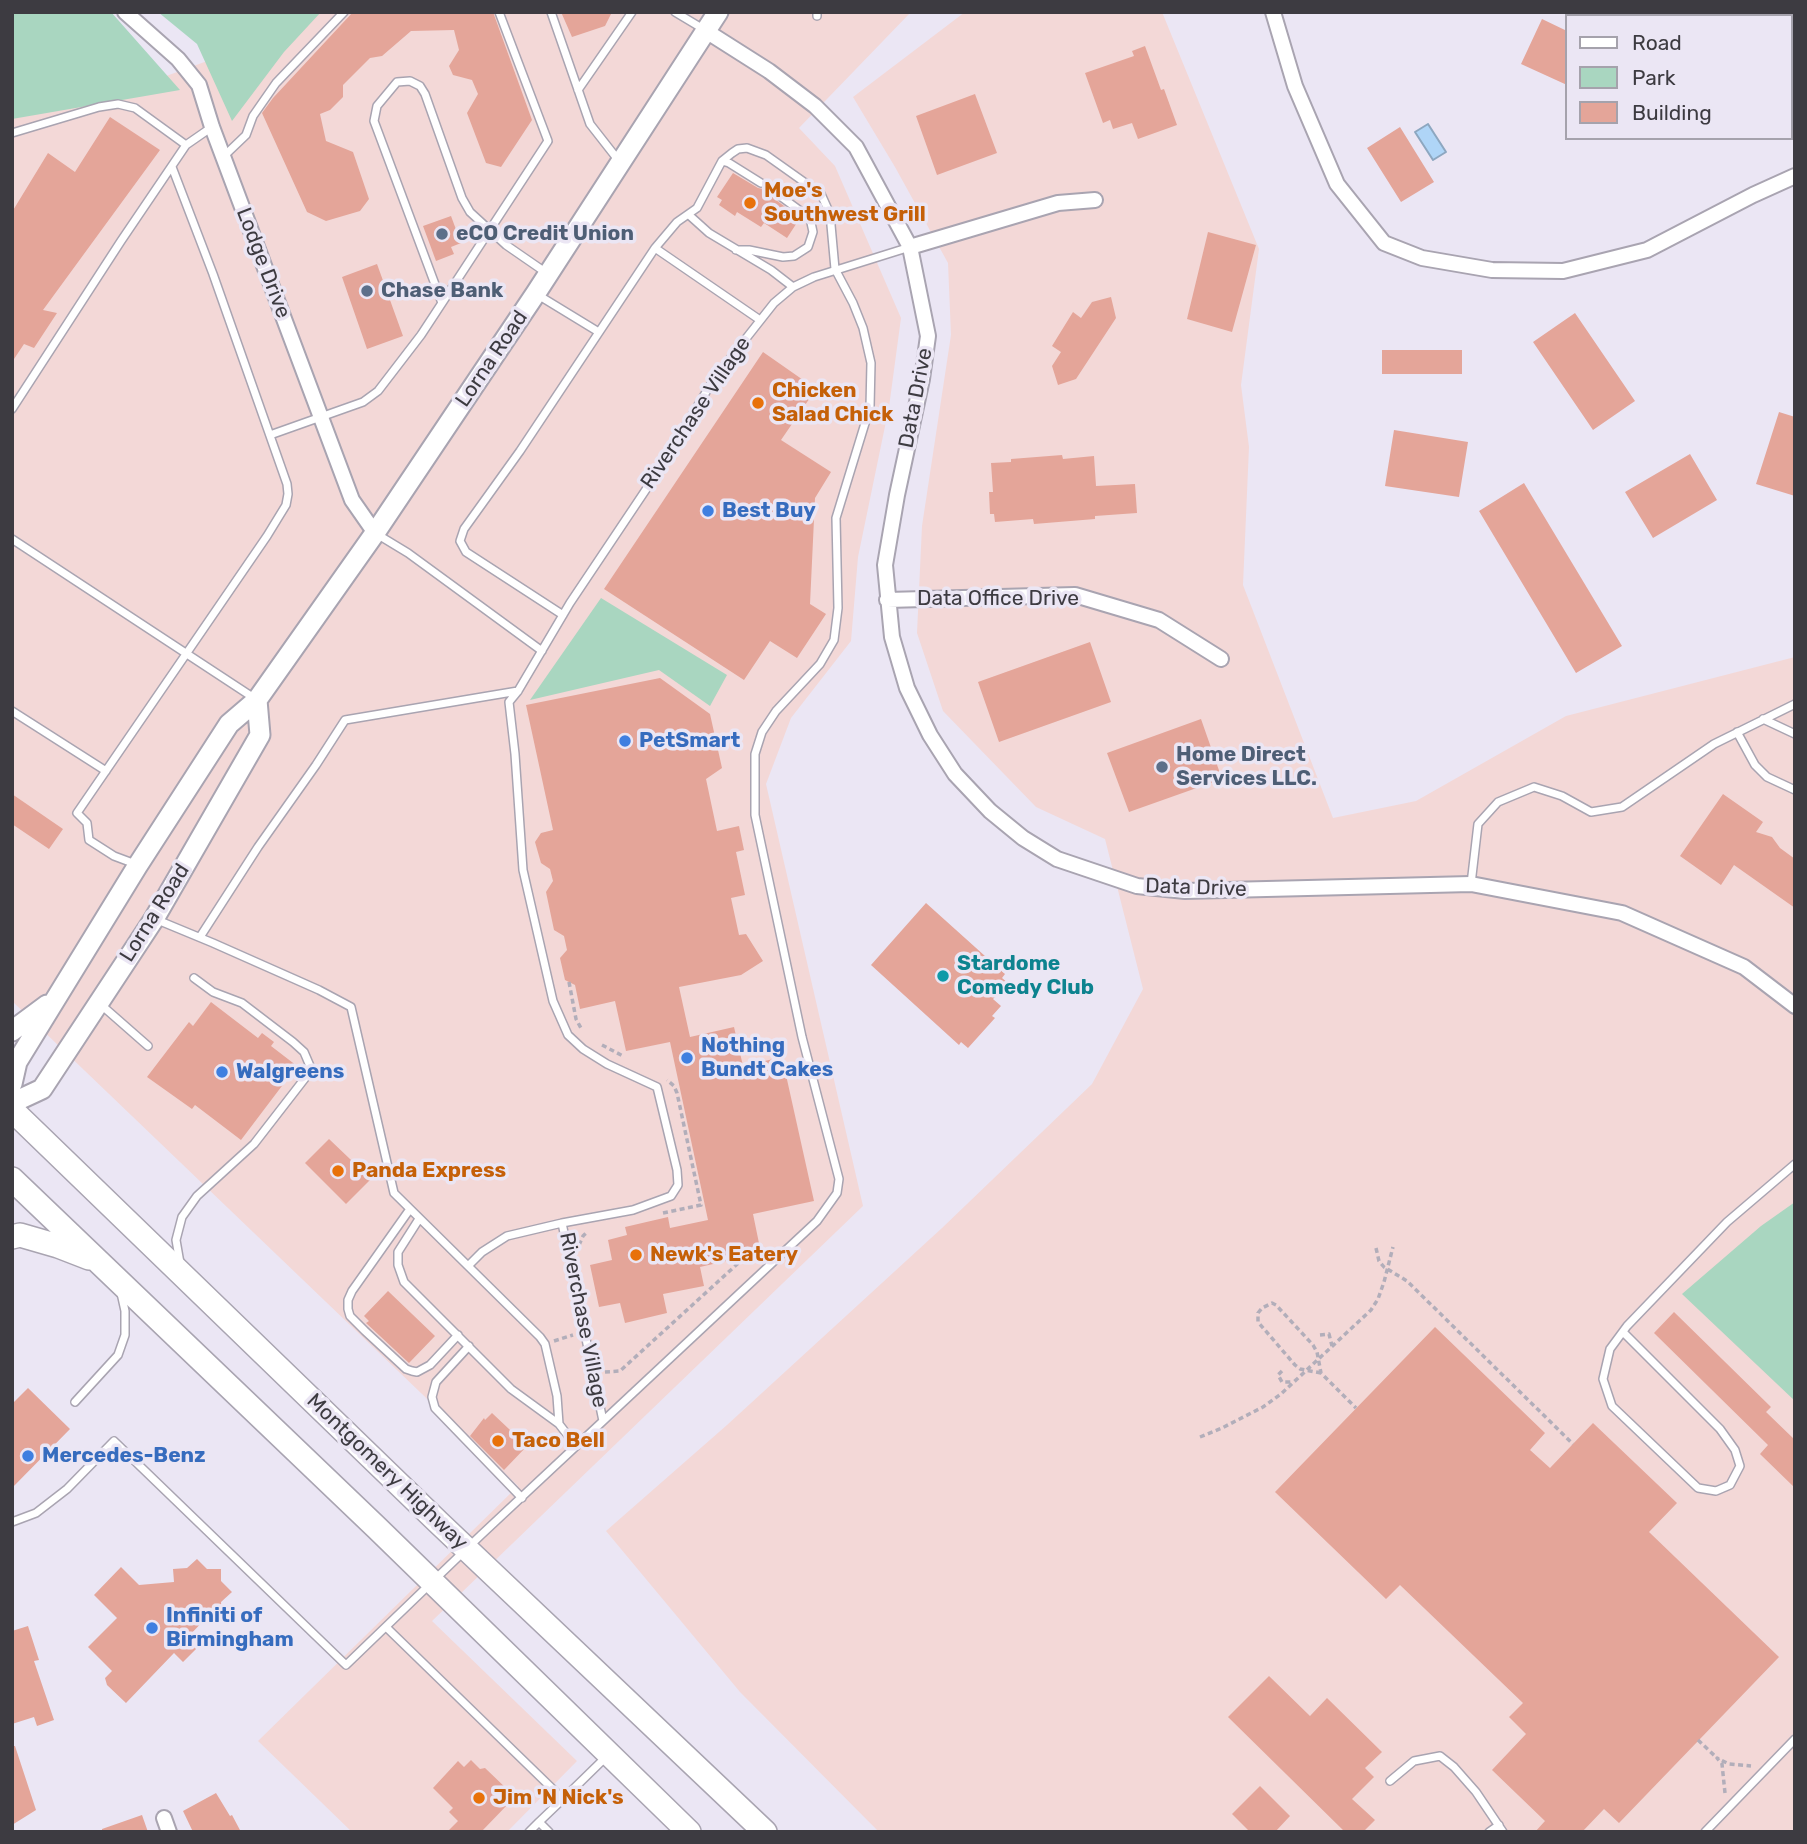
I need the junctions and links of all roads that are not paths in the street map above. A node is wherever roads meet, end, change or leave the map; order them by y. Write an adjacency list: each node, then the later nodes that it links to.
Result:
1 (125, 12): 11 (street, Lodge Drive)
2 (344, 12): 14 (lane)
3 (499, 12): 23 (lane)
4 (551, 12): 10 (lane)
5 (632, 12): 10 (lane)
6 (675, 12): 9 (lane)
7 (718, 12): 9 (street, Lorna Road)
8 (1273, 12): 18 (street)
9 (706, 31): 15 (street, Lorna Road); 24 (street, Data Drive)
10 (578, 90): 15 (lane)
11 (212, 127): 13 (lane); 14 (street, Lodge Drive)
12 (12, 133): 13 (lane)
13 (186, 145): 17 (lane)
14 (223, 158): 35 (street, Lodge Drive)
15 (620, 161): 28 (street, Lorna Road)
16 (722, 161): 19 (lane); 22 (lane); 27 (lane)
17 (172, 167): 34 (lane); 36 (lane)
18 (1795, 176)
19 (761, 183)
20 (780, 196): 26 (lane)
21 (1095, 200): 24 (street)
22 (689, 215): 25 (lane); 26 (lane)
23 (490, 231): 28 (lane); 31 (lane); 31 (lane)
24 (911, 247): 27 (lane, Riverchase Village); 39 (street, Data Drive)
25 (655, 248): 32 (lane); 33 (lane)
26 (736, 250): 29 (lane)
27 (835, 270): 29 (lane, Riverchase Village); 80 (lane)
28 (548, 274): 30 (street, Lorna Road)
29 (793, 287): 32 (lane, Riverchase Village)
30 (536, 293): 33 (lane); 37 (street, Lorna Road)
31 (442, 303): 35 (lane)
32 (760, 320): 40 (lane, Riverchase Village)
33 (597, 331): 40 (lane)
34 (12, 409)
35 (321, 418): 36 (lane); 37 (street, Lodge Drive)
36 (270, 435): 42 (lane)
37 (375, 533): 41 (lane); 45 (street, Lorna Road)
38 (12, 539): 42 (lane)
39 (887, 600): 43 (street, Data Office Drive); 54 (street, Data Drive)
40 (562, 615): 41 (lane, Riverchase Village)
41 (542, 651): 44 (lane, Riverchase Village)
42 (186, 654): 45 (lane); 51 (lane)
43 (1221, 659)
44 (518, 691): 56 (lane); 70 (lane, Riverchase Village)
45 (257, 700): 53 (street, Lorna Road); 55 (street, Lorna Road)
46 (1795, 704): 48 (lane)
47 (12, 711): 51 (lane)
48 (1763, 719): 49 (lane); 50 (lane)
49 (1737, 732): 52 (lane); 54 (lane)
50 (1795, 734)
51 (106, 771): 53 (lane)
52 (1795, 790)
53 (138, 865): 58 (street, Lorna Road)
54 (1471, 884): 60 (street, Data Drive)
55 (154, 919): 56 (lane, Riverchase Village); 59 (street, Lorna Road)
56 (200, 937): 68 (lane, Riverchase Village)
57 (194, 978): 74 (lane)
58 (57, 998): 61 (street); 63 (street, Lorna Road)
59 (98, 1003): 62 (lane); 64 (street, Lorna Road)
60 (1795, 1006)
61 (12, 1031)
62 (148, 1046)
63 (12, 1084)
64 (12, 1103)
65 (12, 1110): 74 (main road, Montgomery Highway)
66 (1795, 1164): 76 (lane)
67 (12, 1179): 72 (main road)
68 (410, 1209): 69 (lane, Riverchase Village); 77 (lane)
69 (419, 1219): 73 (lane, Riverchase Village); 77 (lane)
70 (562, 1223): 73 (lane); 80 (lane, Riverchase Village)
71 (12, 1237): 72 (main road)
72 (101, 1262): 75 (main road)
73 (468, 1266): 81 (lane, Riverchase Village)
74 (182, 1274): 85 (main road, Montgomery Highway)
75 (118, 1279): 79 (lane); 86 (main road)
76 (1623, 1332): 76 (lane)
77 (458, 1335): 78 (lane)
78 (469, 1346): 81 (lane); 83 (lane)
79 (75, 1402)
80 (603, 1421): 82 (lane, Riverchase Village)
81 (559, 1424): 82 (lane)
82 (576, 1446): 83 (lane, Riverchase Village)
83 (522, 1498): 85 (lane, Riverchase Village)
84 (12, 1522): 87 (lane, Riverchase Village)
85 (467, 1549): 86 (lane, Riverchase Village); 99 (main road, Montgomery Highway)
86 (432, 1582): 87 (lane, Riverchase Village); 89 (main road)
87 (386, 1627): 91 (lane)
88 (1795, 1739): 101 (lane)
89 (609, 1754): 91 (lane); 98 (main road)
90 (1390, 1781): 94 (lane)
91 (563, 1799): 93 (lane)
92 (164, 1818): 95 (street)
93 (539, 1822): 96 (lane); 97 (lane)
94 (1501, 1828): 100 (lane)
95 (169, 1832)
96 (529, 1832)
97 (549, 1832)
98 (689, 1832)
99 (765, 1832)
100 (1489, 1832)
101 (1705, 1832)

